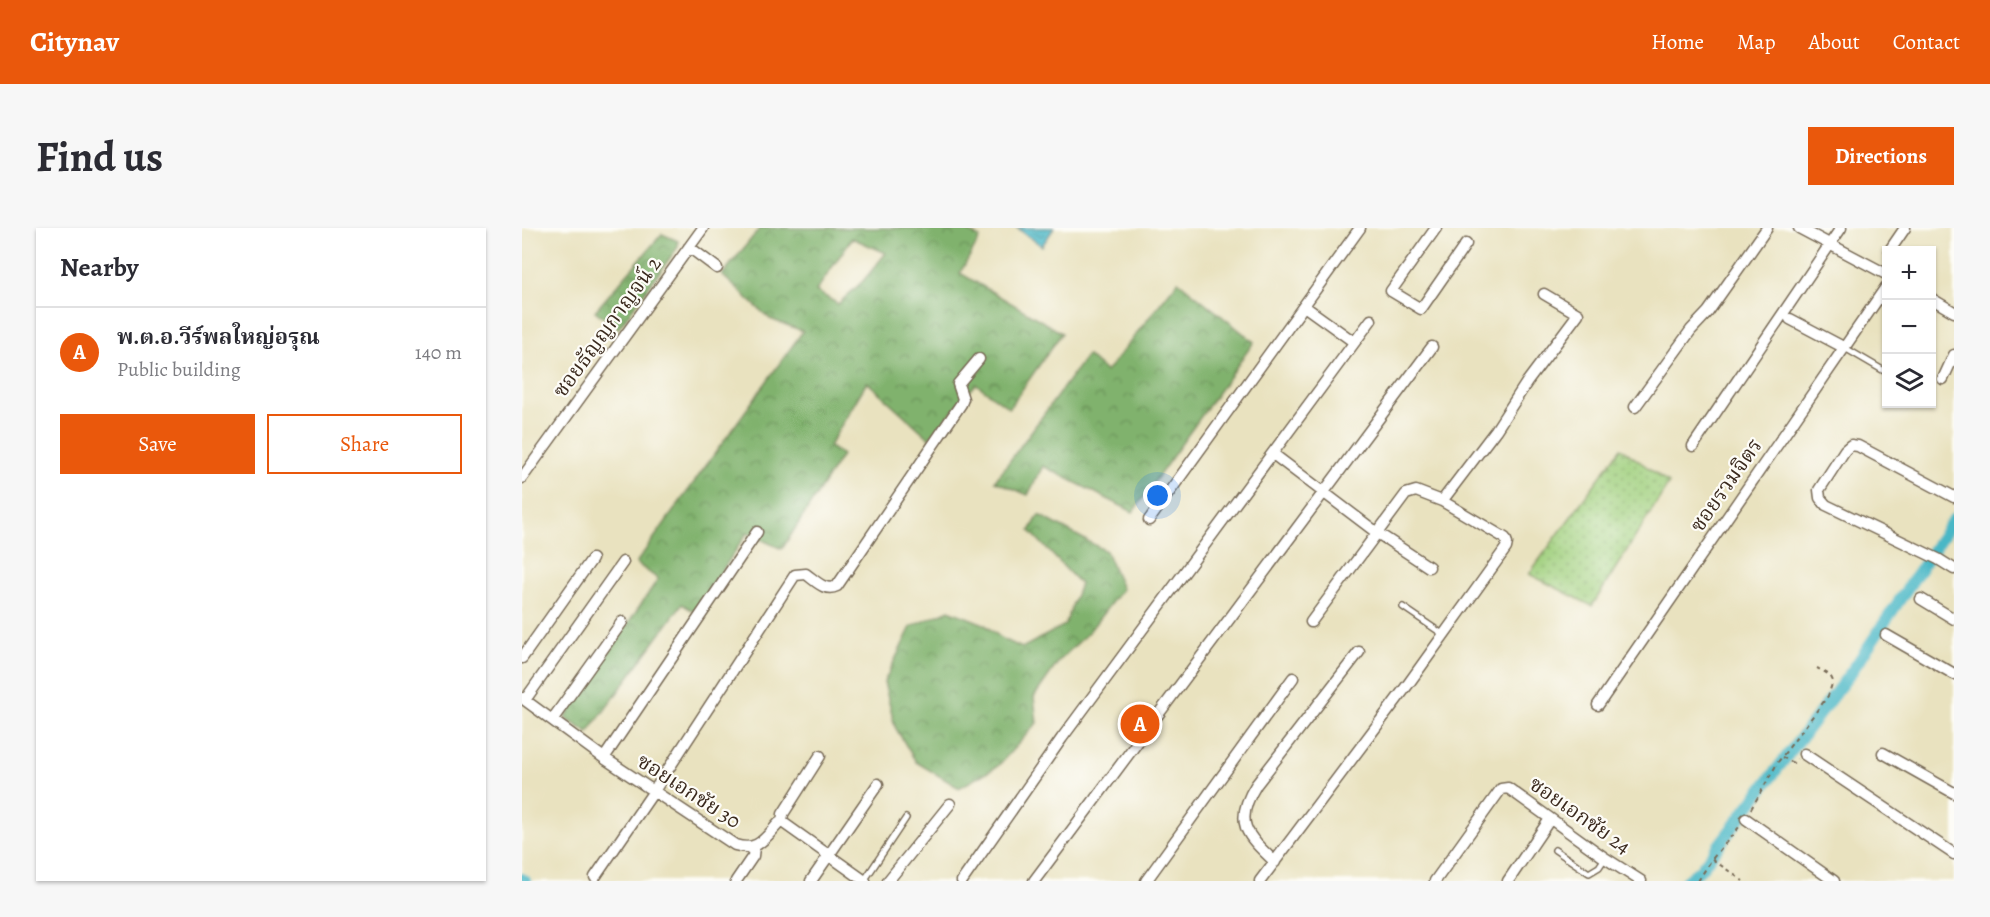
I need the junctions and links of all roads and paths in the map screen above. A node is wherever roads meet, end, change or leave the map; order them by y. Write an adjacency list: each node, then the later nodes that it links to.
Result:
1 (703, 228): 11 (street, ซอยธัญญกาญจน์ 2)
2 (1360, 228): 17 (street)
3 (1436, 228): 8 (street)
4 (1767, 228): 28 (street)
5 (1799, 228): 9 (street)
6 (1841, 228): 9 (street)
7 (1905, 228): 10 (street)
8 (1467, 244)
9 (1829, 244): 13 (street); 29 (street)
10 (1893, 246)
11 (689, 247): 12 (street); 31 (street, ซอยธัญญกาญจน์ 2)
12 (717, 268)
13 (1882, 271)
14 (1544, 294): 34 (street)
15 (1882, 294): 23 (street, ซอยรวมจิตร)
16 (1934, 300): 18 (street)
17 (1304, 306): 21 (street); 35 (street)
18 (1954, 312)
19 (1790, 319): 23 (street)
20 (1371, 320): 21 (street)
21 (1354, 342): 30 (street)
22 (1432, 347): 32 (street)
23 (1845, 348): 26 (lane); 55 (street, ซอยรวมจิตร)
24 (1954, 355): 27 (street)
25 (980, 359): 63 (street)
26 (1882, 369)
27 (1943, 379)
28 (1635, 408)
29 (1693, 446)
30 (1274, 454): 32 (street); 82 (street)
31 (522, 478)
32 (1324, 492): 37 (street); 83 (street)
33 (1954, 497): 41 (street)
34 (1442, 501): 37 (street); 47 (street)
35 (1149, 520)
36 (758, 532): 61 (street)
37 (1376, 532): 40 (street); 46 (street)
38 (592, 559): 50 (street)
39 (623, 562): 54 (street)
40 (1429, 567)
41 (1954, 569)
42 (1921, 599): 44 (street)
43 (1403, 607): 47 (lane)
44 (1954, 619)
45 (622, 622): 56 (street)
46 (1311, 622)
47 (1444, 634): 76 (street)
48 (1886, 635): 52 (street)
49 (1359, 652): 76 (street)
50 (522, 658)
51 (1817, 668): 60 (path)
52 (1954, 674)
53 (1293, 678): 84 (street)
54 (524, 699): 56 (street, ซอยเอกชัย 30)
55 (1598, 705)
56 (552, 720): 61 (street, ซอยเอกชัย 30)
57 (1883, 753): 64 (street)
58 (1804, 754): 60 (path); 72 (street)
59 (820, 756): 69 (street)
60 (1782, 757): 68 (path)
61 (604, 758): 63 (street, ซอยเอกชัย 30)
62 (878, 784): 73 (street)
63 (654, 791): 70 (street, ซอยเอกชัย 30); 77 (street)
64 (1954, 793)
65 (950, 804): 81 (street)
66 (906, 818): 80 (lane)
67 (1550, 819): 74 (street, ซอยเอกชัย 24); 86 (street, ซอยเอกชัย 24); 87 (street)
68 (1746, 819): 75 (path); 91 (street)
69 (782, 822): 70 (street, ซอยเอกชัย 30); 73 (street)
70 (754, 848): 78 (street)
71 (1555, 850): 74 (lane)
72 (1954, 854)
73 (829, 856): 79 (street); 80 (street)
74 (1605, 858): 88 (street, ซอยเอกชัย 24)
75 (1712, 859): 89 (path); 90 (path)
76 (1275, 862): 85 (street)
77 (595, 877)
78 (736, 881)
79 (811, 881)
80 (864, 881)
81 (888, 881)
82 (962, 881)
83 (1034, 881)
84 (1146, 881)
85 (1260, 881)
86 (1435, 881)
87 (1508, 881)
88 (1641, 881)
89 (1698, 881)
90 (1743, 881)
91 (1834, 881)

